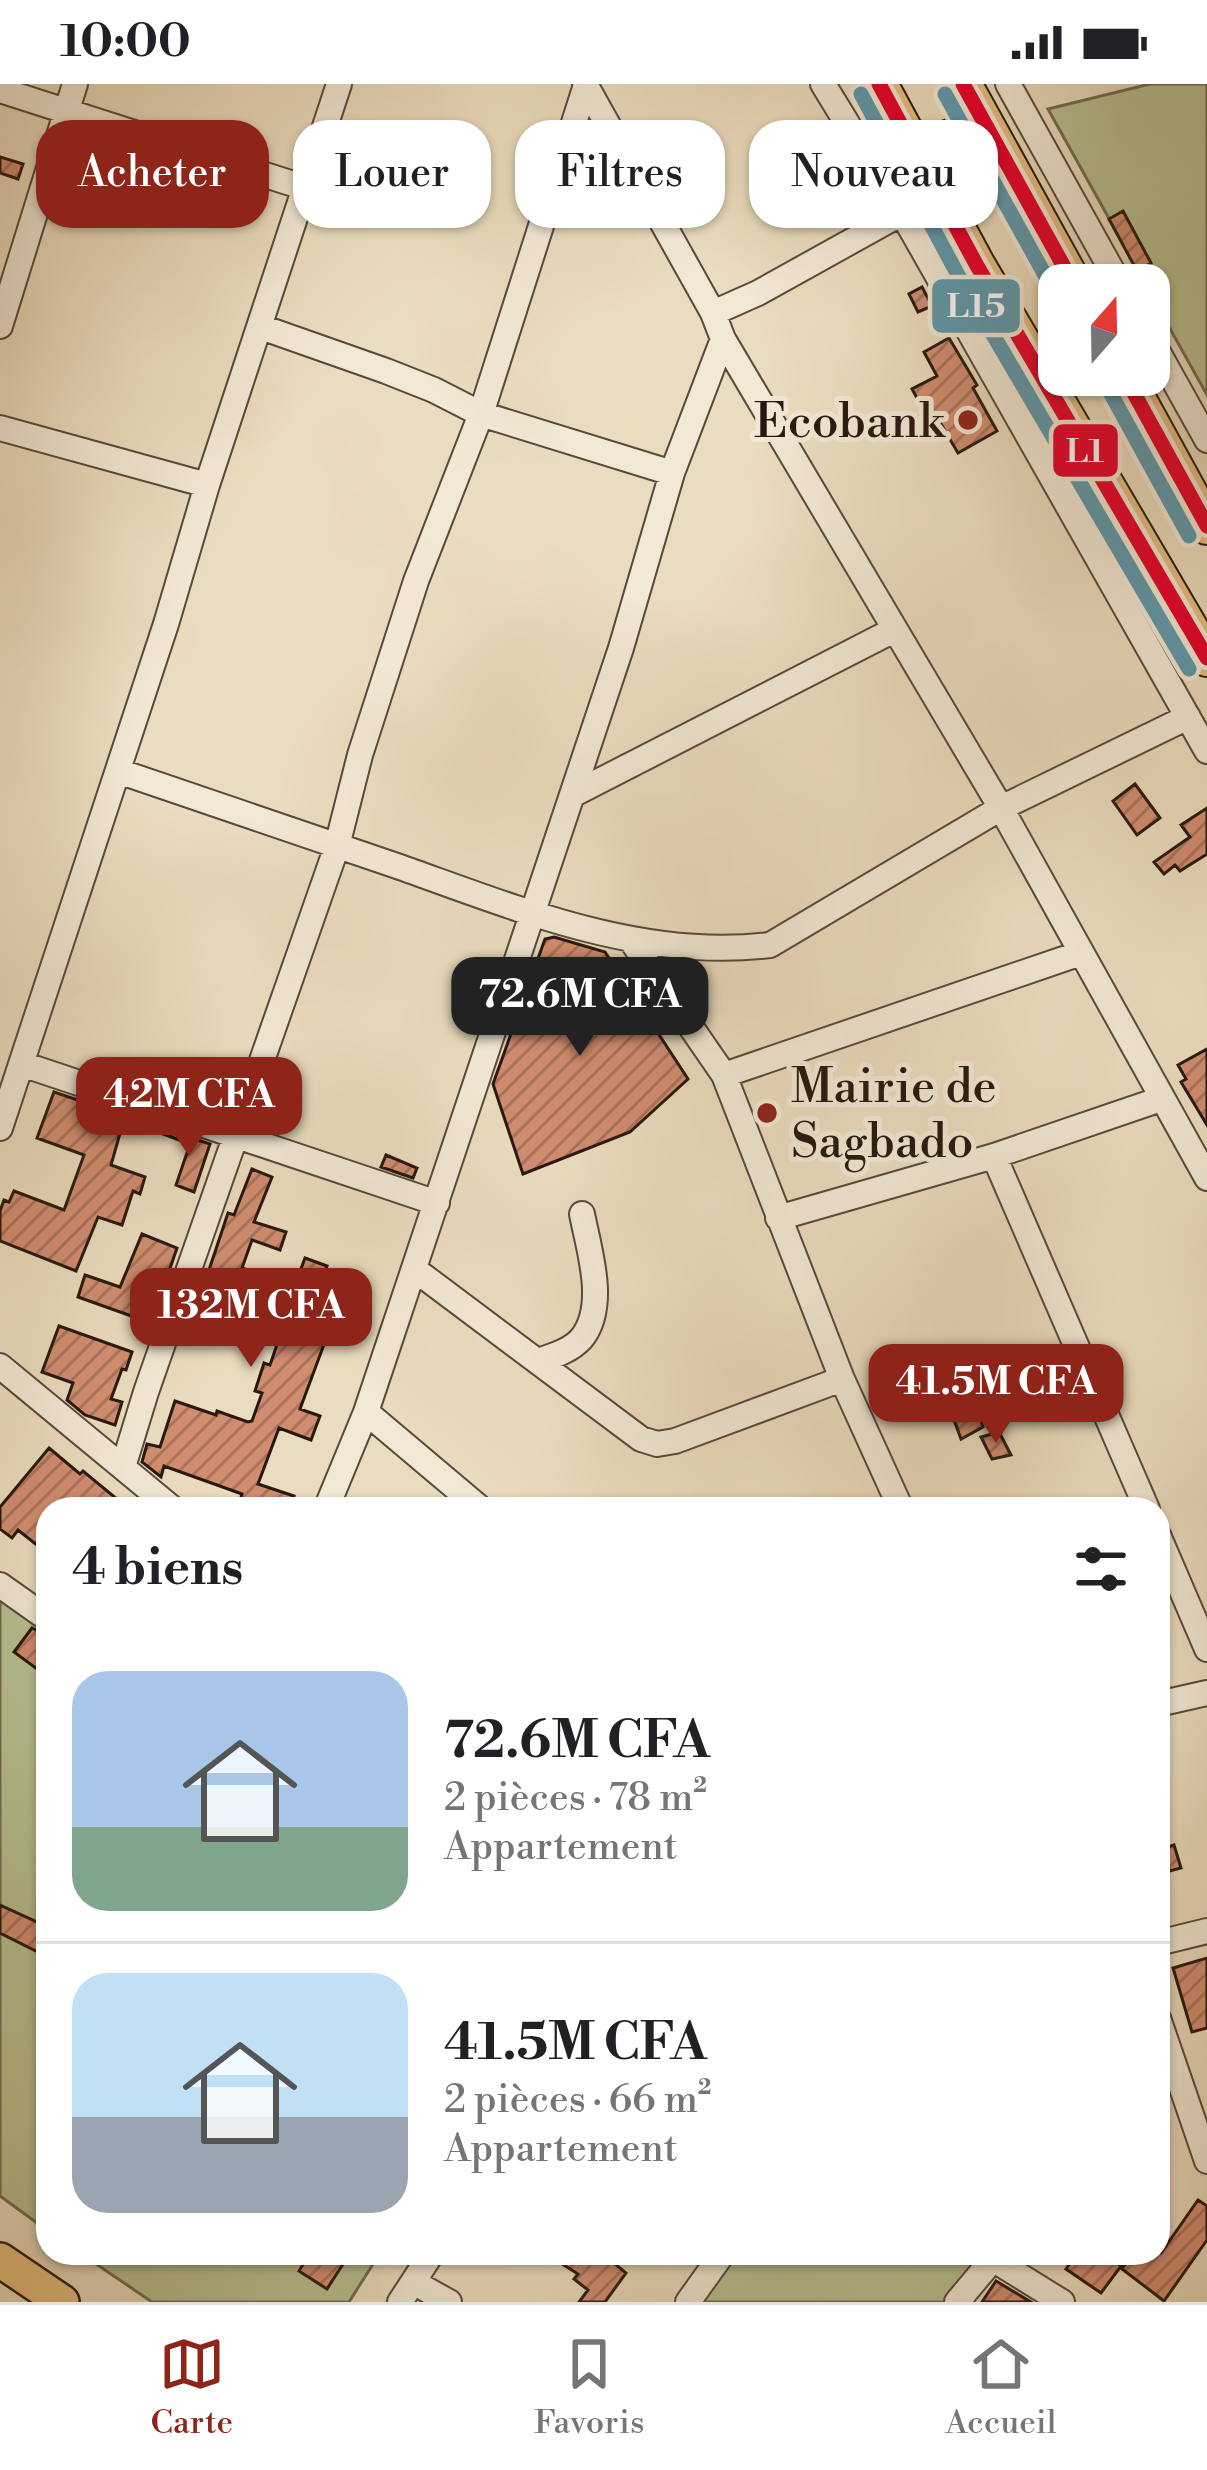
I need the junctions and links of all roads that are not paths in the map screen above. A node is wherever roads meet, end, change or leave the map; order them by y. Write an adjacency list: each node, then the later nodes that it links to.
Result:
1 (75, 84): 9 (street)
2 (339, 84): 10 (street)
3 (586, 84): 18 (street); 24 (street)
4 (824, 84): 11 (street)
5 (1014, 86): 7 (street); 17 (street)
6 (0, 90): 9 (street)
7 (971, 98): 8 (highway); 16 (highway)
8 (896, 103): 31 (highway)
9 (67, 111): 12 (street); 19 (street)
10 (328, 120)
11 (846, 120)
12 (293, 184)
13 (293, 228): 20 (street)
14 (876, 228): 18 (street)
15 (910, 228): 32 (street)
16 (1062, 264)
17 (1109, 264)
18 (713, 313): 21 (street)
19 (0, 326)
20 (261, 327): 24 (street); 28 (street)
21 (723, 339): 27 (street); 30 (street)
22 (1170, 374): 26 (street)
23 (1136, 396): 29 (highway)
24 (481, 414): 27 (street); 37 (street)
25 (0, 428): 28 (street)
26 (1207, 440)
27 (672, 473): 35 (street)
28 (207, 485): 34 (street)
29 (1207, 526)
30 (894, 631): 35 (street); 36 (street)
31 (1207, 658)
32 (1188, 718): 33 (street); 36 (street)
33 (1207, 751)
34 (118, 771): 37 (street); 41 (street)
35 (572, 795): 38 (street)
36 (1001, 808): 39 (street); 40 (street)
37 (337, 846): 38 (street); 45 (street)
38 (534, 914): 39 (street); 48 (street)
39 (631, 940): 42 (street)
40 (1081, 953): 42 (street); 43 (street)
41 (22, 1064): 44 (street); 45 (street)
42 (724, 1075): 50 (street)
43 (1161, 1099): 46 (street); 47 (street)
44 (0, 1128)
45 (236, 1136): 48 (street); 56 (street)
46 (994, 1156): 50 (street); 61 (street)
47 (1207, 1178)
48 (436, 1203): 51 (street)
49 (581, 1214): 52 (street)
50 (778, 1218): 54 (street)
51 (414, 1269): 52 (street); 55 (street)
52 (538, 1361): 54 (street)
53 (0, 1366): 56 (street)
54 (842, 1379): 60 (street)
55 (366, 1412): 58 (street); 59 (street)
56 (123, 1467): 57 (street)
57 (159, 1497)
58 (331, 1497)
59 (467, 1497)
60 (896, 1497)
61 (1142, 1497)
62 (1170, 1563): 65 (street)
63 (0, 1585): 64 (street)
64 (36, 1610)
65 (1207, 1649)
66 (1207, 1693): 67 (street)
67 (1170, 1701)
68 (1207, 1931): 69 (street)
69 (1170, 1940)
70 (1170, 2075): 71 (street)
71 (1207, 2161)
72 (0, 2260): 78 (main road)
73 (424, 2265): 77 (street)
74 (714, 2265): 80 (street)
75 (984, 2265): 81 (street)
76 (1006, 2265): 82 (street)
77 (406, 2292): 79 (street)
78 (62, 2302)
79 (449, 2302)
80 (688, 2302)
81 (957, 2302)
82 (1062, 2302)

